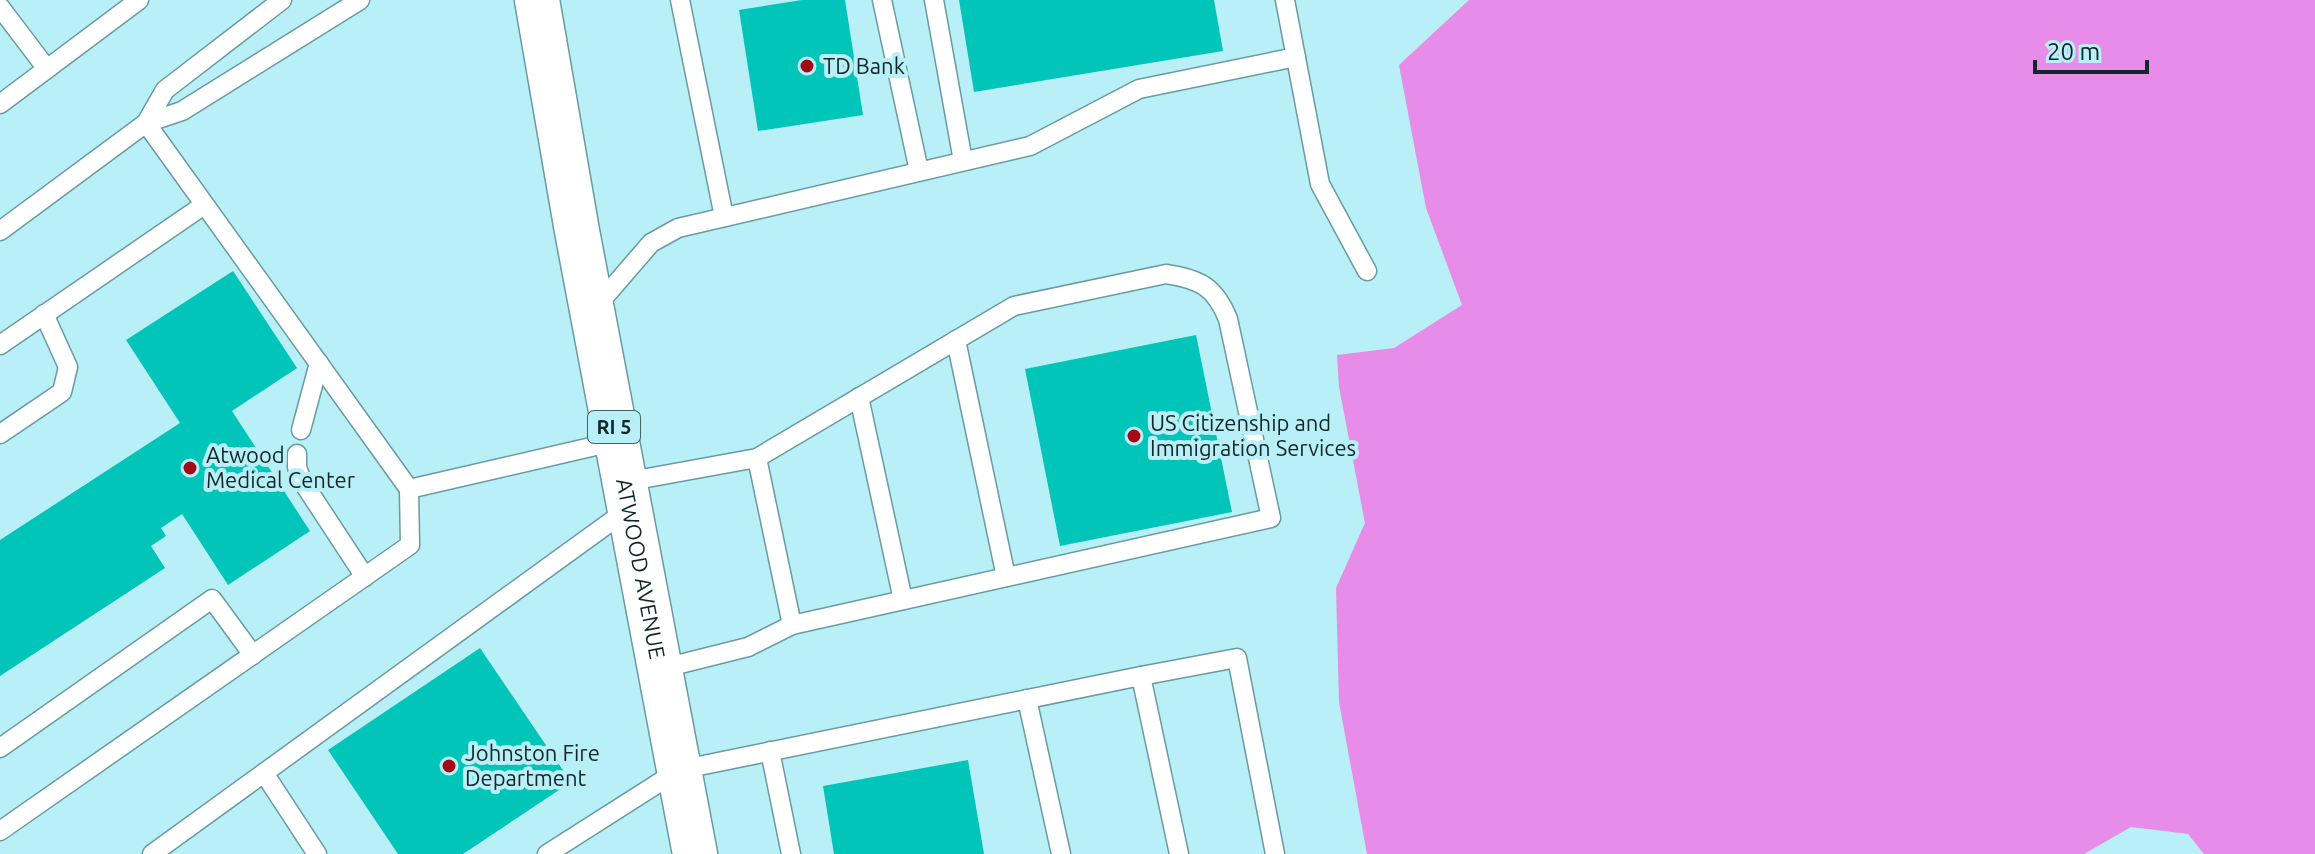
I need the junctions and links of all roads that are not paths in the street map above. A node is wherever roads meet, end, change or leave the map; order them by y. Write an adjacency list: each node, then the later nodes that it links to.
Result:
1 (139, 0): 11 (lane)
2 (282, 0): 13 (lane)
3 (360, 0): 13 (lane)
4 (537, 0): 20 (main road, ATWOOD AVENUE / RI 5)
5 (680, 0): 17 (lane)
6 (882, 0): 15 (lane)
7 (934, 0): 14 (lane)
8 (1285, 0): 10 (lane)
9 (0, 7): 11 (lane)
10 (1296, 57): 14 (lane); 19 (lane)
11 (47, 69): 12 (lane)
12 (0, 104)
13 (146, 123): 16 (lane); 18 (lane)
14 (963, 161): 15 (lane)
15 (919, 171): 17 (lane)
16 (204, 205): 21 (lane); 24 (lane)
17 (724, 217): 20 (lane)
18 (0, 231)
19 (1367, 271)
20 (592, 311): 30 (main road, ATWOOD AVENUE / RI 5)
21 (44, 314): 23 (lane); 27 (lane)
22 (956, 340): 25 (lane); 33 (lane); 33 (lane)
23 (0, 345)
24 (319, 363): 26 (lane); 31 (lane)
25 (859, 397): 29 (lane); 34 (lane)
26 (301, 430)
27 (0, 434)
28 (297, 454): 32 (lane)
29 (757, 458): 30 (lane); 35 (lane)
30 (624, 477): 31 (lane); 37 (main road, ATWOOD AVENUE / RI 5); 43 (lane)
31 (409, 489): 32 (lane)
32 (365, 577): 36 (lane)
33 (1006, 577): 34 (lane)
34 (903, 600): 35 (lane)
35 (792, 625): 37 (lane)
36 (253, 655): 40 (lane); 44 (lane)
37 (660, 669): 42 (main road, ATWOOD AVENUE / RI 5)
38 (1141, 676): 39 (lane); 51 (lane); 52 (lane)
39 (1027, 699): 41 (lane); 50 (lane)
40 (0, 748)
41 (770, 751): 42 (lane); 49 (lane)
42 (679, 770): 47 (lane); 48 (main road, ATWOOD AVENUE / RI 5)
43 (264, 773): 45 (lane); 46 (lane)
44 (0, 831)
45 (152, 854)
46 (317, 854)
47 (547, 854)
48 (695, 854)
49 (791, 854)
50 (1061, 854)
51 (1179, 854)
52 (1275, 854)

